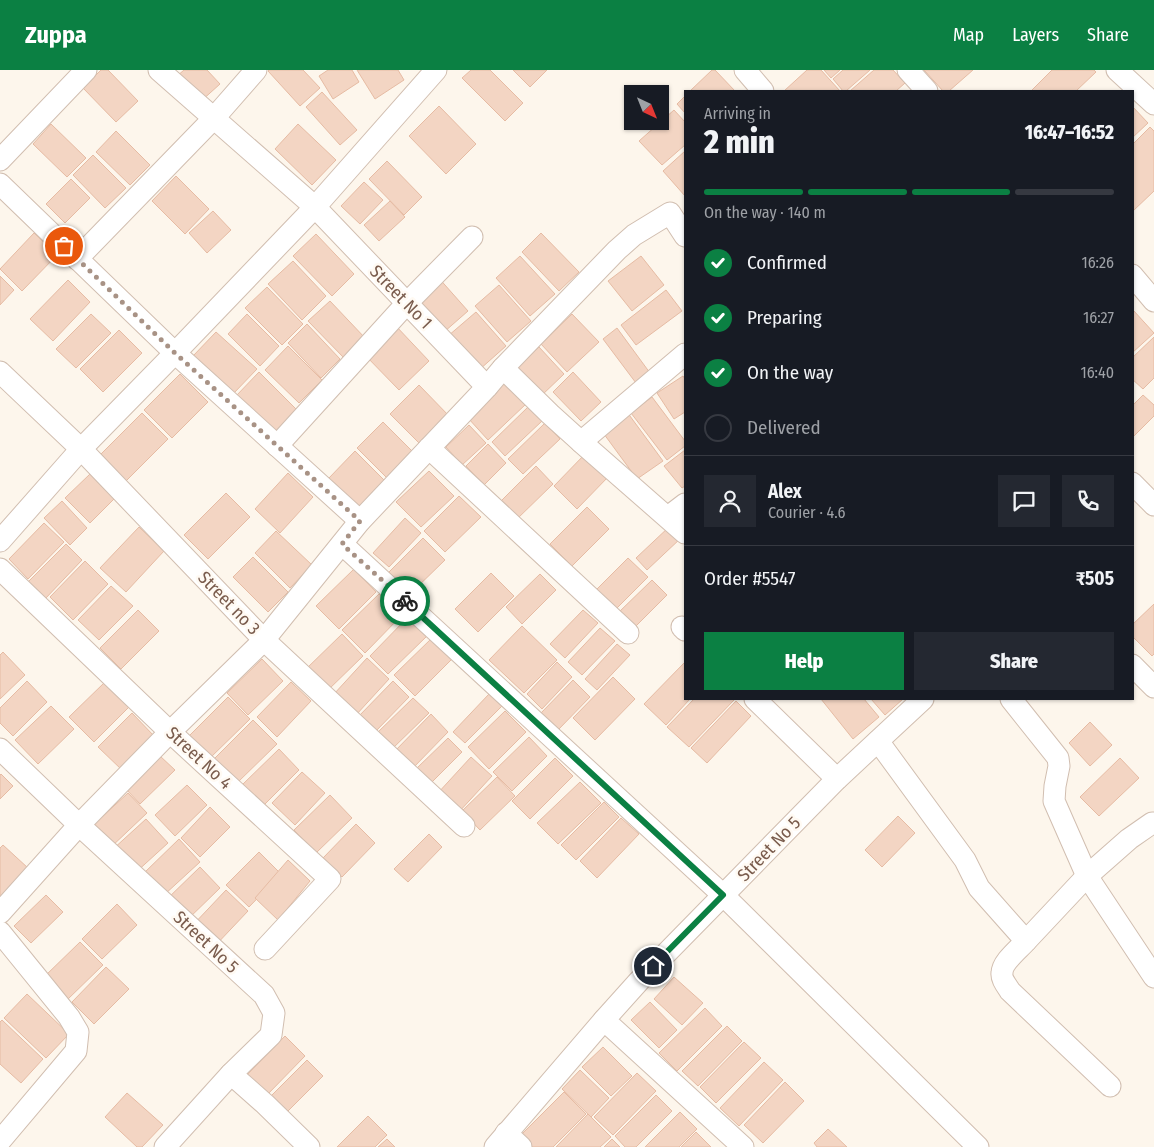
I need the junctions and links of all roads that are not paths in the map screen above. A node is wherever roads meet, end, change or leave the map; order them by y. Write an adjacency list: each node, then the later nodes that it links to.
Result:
1 (86, 70): 12 (street)
2 (159, 70): 11 (street, Street No 1)
3 (256, 70): 11 (street)
4 (745, 70): 8 (street)
5 (908, 70): 9 (street)
6 (1116, 70): 10 (street)
7 (425, 75): 14 (street)
8 (762, 90)
9 (926, 90)
10 (1154, 104)
11 (214, 118): 14 (street, Street No 1); 17 (street)
12 (0, 160)
13 (0, 184): 17 (street)
14 (315, 207): 20 (street, Street No 1); 21 (street)
15 (684, 234): 23 (street)
16 (472, 238): 20 (street)
17 (77, 259): 21 (street)
18 (1134, 277): 19 (street)
19 (1154, 301)
20 (407, 303): 25 (street, Street No 1); 27 (street)
21 (175, 353): 27 (street); 29 (street)
22 (684, 355): 26 (street)
23 (503, 368): 25 (street); 26 (street)
24 (0, 372): 29 (street, Street no 3)
25 (487, 387): 28 (street)
26 (581, 442): 31 (street)
27 (277, 446): 32 (street)
28 (429, 448): 32 (street); 37 (street)
29 (81, 449): 34 (street); 38 (street, Street no 3)
30 (684, 505): 31 (street)
31 (668, 516): 33 (street)
32 (360, 521): 35 (street)
33 (684, 532)
34 (0, 541)
35 (342, 544): 38 (street); 52 (street)
36 (0, 569): 44 (street, Street No 4)
37 (628, 633)
38 (264, 640): 44 (street); 50 (street, Street no 3)
39 (1134, 667): 40 (street)
40 (1154, 687)
41 (756, 700): 47 (street)
42 (922, 700): 45 (street, Street No 5)
43 (1012, 700): 51 (street)
44 (170, 732): 49 (street); 56 (street, Street No 4)
45 (878, 741): 47 (street, Street No 5); 55 (street)
46 (0, 749): 49 (street, Street No 5)
47 (836, 779): 52 (street, Street No 5)
48 (1154, 823): 51 (street)
49 (79, 825): 53 (street); 59 (street, Street No 5)
50 (464, 826)
51 (1086, 876): 55 (street); 57 (street)
52 (723, 895): 58 (street, Street No 5); 66 (street)
53 (0, 913)
54 (0, 932): 61 (street)
55 (1026, 941): 60 (street)
56 (265, 949)
57 (1154, 977)
58 (604, 1020): 62 (street, Street No 5); 65 (street)
59 (231, 1074): 63 (street, Street No 5); 64 (street)
60 (1110, 1086)
61 (0, 1141)
62 (507, 1142)
63 (165, 1147)
64 (309, 1147)
65 (743, 1147)
66 (978, 1147)

